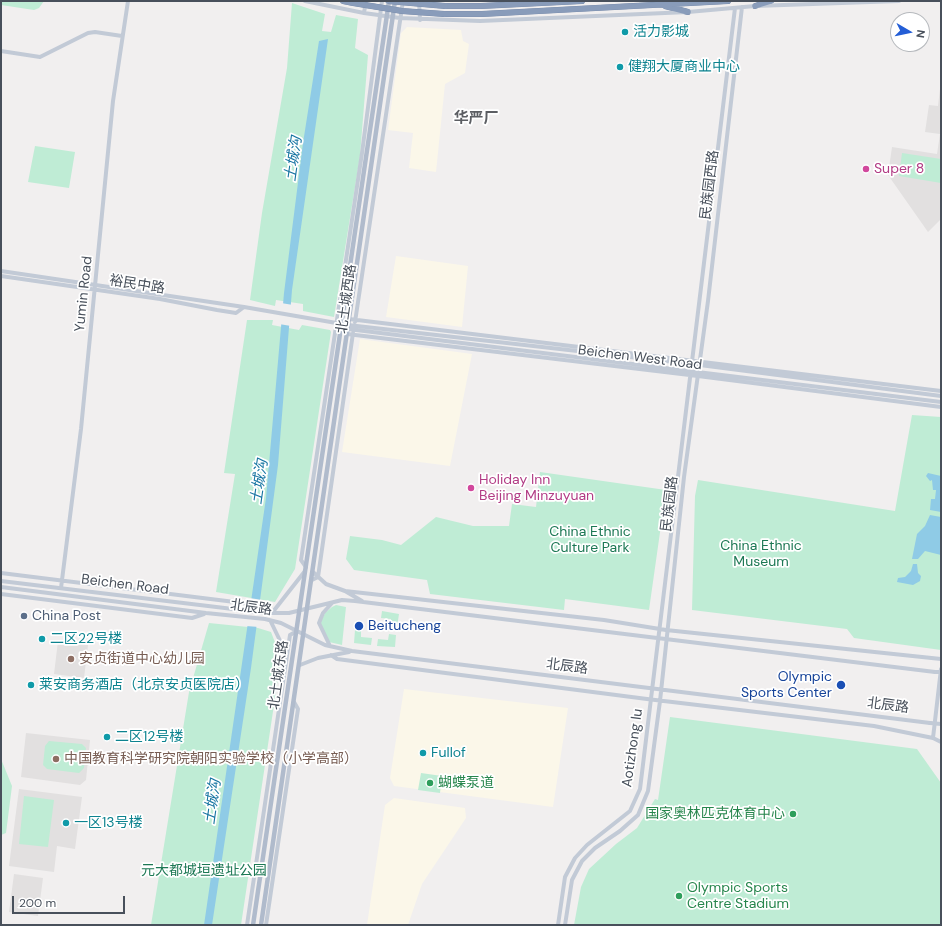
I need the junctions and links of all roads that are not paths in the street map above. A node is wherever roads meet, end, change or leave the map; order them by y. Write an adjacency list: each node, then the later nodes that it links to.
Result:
1 (128, 1): 25 (street, Yumin Road)
2 (305, 1): 19 (street)
3 (343, 1): 14 (highway, bridge)
4 (366, 1): 19 (street)
5 (382, 1): 20 (street, 北土城西路)
6 (389, 1): 10 (highway, bridge); 21 (main road, 北土城西路)
7 (395, 1): 22 (main road, 北土城西路)
8 (403, 1): 23 (street, 北土城西路)
9 (419, 1): 24 (street)
10 (582, 1)
11 (728, 1): 14 (highway)
12 (771, 1): 15 (highway)
13 (899, 1): 15 (street)
14 (659, 4): 18 (highway)
15 (755, 6): 16 (street)
16 (742, 7): 17 (street); 40 (street, 民族园西路)
17 (735, 8): 18 (street); 39 (street, 民族园西路)
18 (688, 12): 24 (street)
19 (364, 13): 20 (street)
20 (380, 16): 21 (street); 33 (street, 北土城西路)
21 (387, 17): 22 (street); 33 (main road, 北土城西路)
22 (393, 17): 23 (street); 31 (main road, 北土城西路)
23 (400, 18): 24 (street); 32 (street, 北土城西路)
24 (420, 20)
25 (122, 36): 26 (street); 29 (street, Yumin Road)
26 (1, 51)
27 (1, 271): 29 (street, 裕民中路)
28 (1, 276): 29 (street, 裕民中路)
29 (96, 287): 30 (street, 裕民中路); 30 (street, 裕民中路); 60 (street, Yumin Road)
30 (244, 307): 33 (street, 裕民中路)
31 (349, 319): 32 (street, Beichen West Road); 33 (street); 36 (main road, 北土城西路)
32 (355, 320): 34 (street, Beichen West Road); 35 (street, 北土城西路)
33 (339, 323): 36 (street); 36 (street); 56 (main road, 北土城西路)
34 (409, 327): 37 (street); 39 (street, Beichen West Road)
35 (354, 328): 36 (street, Beichen West Road); 37 (street, Beichen West Road); 38 (street, 北土城西路); 42 (street, Beichen West Road)
36 (347, 329): 38 (street, Beichen West Road); 57 (main road, 北土城西路)
37 (408, 332): 39 (street, Beichen West Road)
38 (353, 335): 42 (street, Beichen West Road); 59 (street, 北土城西路)
39 (692, 362): 40 (street, Beichen West Road); 42 (street, 民族园西路)
40 (699, 363): 41 (street, Beichen West Road); 43 (street, Beichen West Road); 44 (street, 民族园西路)
41 (748, 368): 43 (street); 45 (street, Beichen West Road)
42 (691, 373): 44 (street, Beichen West Road); 75 (street, 民族园路)
43 (759, 373): 45 (street, Beichen West Road)
44 (698, 374): 48 (street, Beichen West Road); 50 (street, Beichen West Road); 76 (street, 民族园路)
45 (836, 380): 46 (street, Beichen West Road); 47 (street, Beichen West Road)
46 (866, 382): 47 (street); 49 (street, Beichen West Road)
47 (875, 388): 52 (street, Beichen West Road)
48 (838, 390): 50 (street); 51 (street, Beichen West Road)
49 (941, 390)
50 (826, 392): 53 (street, Beichen West Road)
51 (864, 393): 53 (street); 54 (street, Beichen West Road)
52 (941, 396)
53 (874, 399): 55 (street, Beichen West Road)
54 (941, 402)
55 (941, 407)
56 (306, 568): 71 (main road, 北土城西路); 72 (street)
57 (313, 572): 59 (street); 61 (main road, 北土城西路)
58 (1, 573): 60 (street, 北辰路)
59 (318, 577): 61 (street); 65 (street)
60 (62, 580): 64 (street, Yumin Road); 72 (street, 北辰路)
61 (312, 580): 69 (main road, 北土城西路)
62 (1, 581): 64 (street, Beichen Road)
63 (1, 587): 73 (street, 北辰路)
64 (61, 588): 70 (street, Beichen Road)
65 (345, 590): 68 (street); 75 (street)
66 (1, 594): 73 (street, 北辰路)
67 (332, 602): 68 (street, 北辰路); 69 (street, 北辰路); 81 (street)
68 (364, 602): 79 (street, 北辰路)
69 (308, 609): 71 (street, 北辰路); 78 (main road, 北土城东路)
70 (246, 610): 72 (street, 北辰路)
71 (300, 610): 72 (street, 北辰路); 77 (main road, 北土城西路)
72 (272, 613)
73 (206, 614): 74 (street, 北辰路)
74 (271, 622): 77 (street, 北辰路); 83 (street)
75 (659, 629): 76 (street); 79 (street, 民族园路)
76 (666, 630): 80 (street, 民族园路); 85 (street)
77 (297, 631): 78 (street, 北辰路); 83 (street, 北土城东路); 87 (main road, 北土城东路)
78 (304, 635): 81 (street, 北辰路); 86 (main road, 北土城东路)
79 (659, 638): 80 (street, 北辰路); 90 (street, Aotizhong lu)
80 (666, 639): 89 (street, 北辰路, bridge); 91 (street, Aotizhong lu)
81 (330, 646): 82 (street, 北辰路)
82 (351, 651): 84 (street); 90 (street, 北辰路)
83 (287, 655): 87 (street); 101 (street, 北土城东路)
84 (331, 655): 86 (street); 92 (street, 北辰路)
85 (941, 659)
86 (300, 665): 94 (main road, 北土城东路)
87 (292, 666): 98 (main road, 北土城东路)
88 (941, 669): 96 (street)
89 (941, 672)
90 (652, 689): 91 (street, 北辰路); 92 (street, Aotizhong lu)
91 (660, 690): 93 (street, Aotizhong lu); 95 (street, 北辰路, bridge)
92 (651, 700): 93 (street, 北辰路); 105 (street, Aotizhong lu)
93 (660, 701): 96 (street, 北辰路); 106 (street, Aotizhong lu)
94 (294, 702): 99 (main road, 北土城东路); 100 (street, 北土城东路)
95 (941, 724)
96 (933, 738): 97 (street, 北辰路)
97 (941, 742)
98 (276, 772): 99 (street); 102 (main road, 北土城东路)
99 (283, 774): 100 (street); 103 (main road, 北土城东路)
100 (288, 774): 104 (street, 北土城东路)
101 (247, 925)
102 (253, 925)
103 (261, 925)
104 (266, 925)
105 (558, 925)
106 (565, 925)

